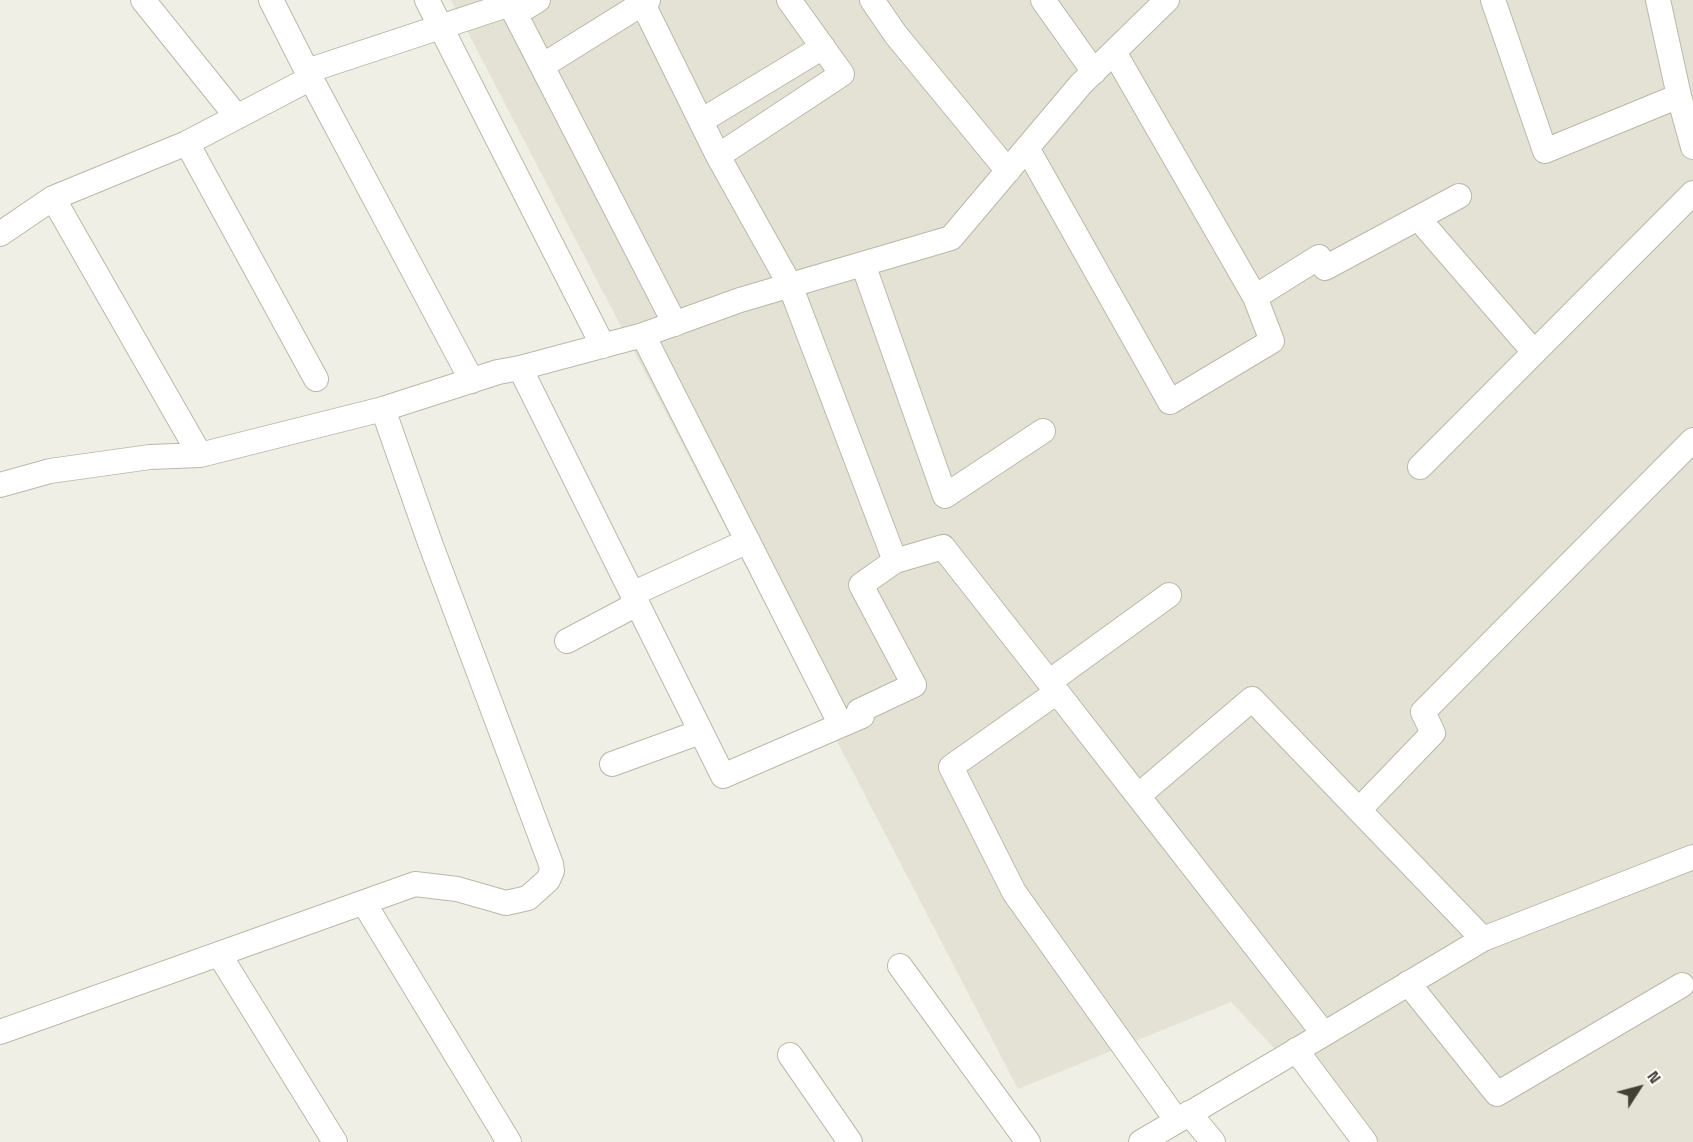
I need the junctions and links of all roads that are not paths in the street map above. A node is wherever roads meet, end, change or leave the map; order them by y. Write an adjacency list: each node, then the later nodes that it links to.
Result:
1 (143, 0): 20 (street)
2 (271, 0): 18 (street)
3 (427, 0): 13 (street)
4 (538, 0): 12 (street)
5 (789, 0): 14 (street)
6 (872, 0): 26 (street)
7 (1043, 0): 17 (street)
8 (1167, 0): 15 (street)
9 (1493, 0): 19 (street)
10 (1658, 0): 19 (street)
11 (644, 1): 16 (street); 21 (street)
12 (511, 6): 13 (street); 16 (street)
13 (441, 27): 18 (street); 37 (street)
14 (823, 47): 21 (street); 25 (street)
15 (1114, 52): 17 (street); 34 (street)
16 (542, 66): 35 (street)
17 (1094, 72): 24 (street)
18 (309, 74): 20 (street); 41 (street)
19 (1680, 96): 23 (street)
20 (237, 117): 22 (street)
21 (701, 121): 25 (street)
22 (187, 143): 29 (street); 40 (street)
23 (1693, 147)
24 (1027, 148): 26 (street); 34 (street)
25 (718, 156): 33 (street)
26 (1008, 171): 32 (street)
27 (1693, 193): 38 (street)
28 (1459, 196): 30 (street)
29 (53, 198): 31 (street); 45 (street)
30 (1418, 218): 34 (street); 38 (street)
31 (0, 234)
32 (863, 264): 33 (street); 43 (street)
33 (790, 285): 35 (street); 49 (street)
34 (1255, 297)
35 (675, 324): 36 (street)
36 (643, 335): 37 (street); 48 (street)
37 (603, 346): 39 (street)
38 (1534, 352): 46 (street)
39 (520, 368): 41 (street); 51 (street)
40 (316, 379)
41 (472, 381): 42 (street)
42 (383, 409): 45 (street); 60 (street)
43 (1043, 431)
44 (1693, 440): 58 (street)
45 (200, 455): 47 (street)
46 (1420, 467)
47 (0, 485)
48 (748, 541): 51 (street); 54 (street)
49 (895, 561): 53 (street); 54 (street)
50 (1169, 595): 53 (street)
51 (635, 599): 52 (street); 55 (street)
52 (567, 641)
53 (1053, 687): 57 (street); 70 (street)
54 (841, 725): 55 (street)
55 (700, 732): 56 (street)
56 (612, 764)
57 (1138, 796): 58 (street); 67 (street)
58 (1359, 810): 61 (street)
59 (1693, 857): 61 (street)
60 (364, 903): 62 (street); 72 (street)
61 (1483, 939): 64 (street)
62 (219, 954): 66 (street); 71 (street)
63 (900, 966): 74 (street)
64 (1408, 983): 65 (street); 67 (street)
65 (1682, 985)
66 (0, 1032)
67 (1324, 1034): 68 (street)
68 (1296, 1050): 70 (street); 77 (street)
69 (790, 1056): 73 (street)
70 (1183, 1117): 75 (street); 76 (street)
71 (335, 1142)
72 (510, 1142)
73 (850, 1142)
74 (1028, 1142)
75 (1141, 1142)
76 (1213, 1142)
77 (1365, 1142)

